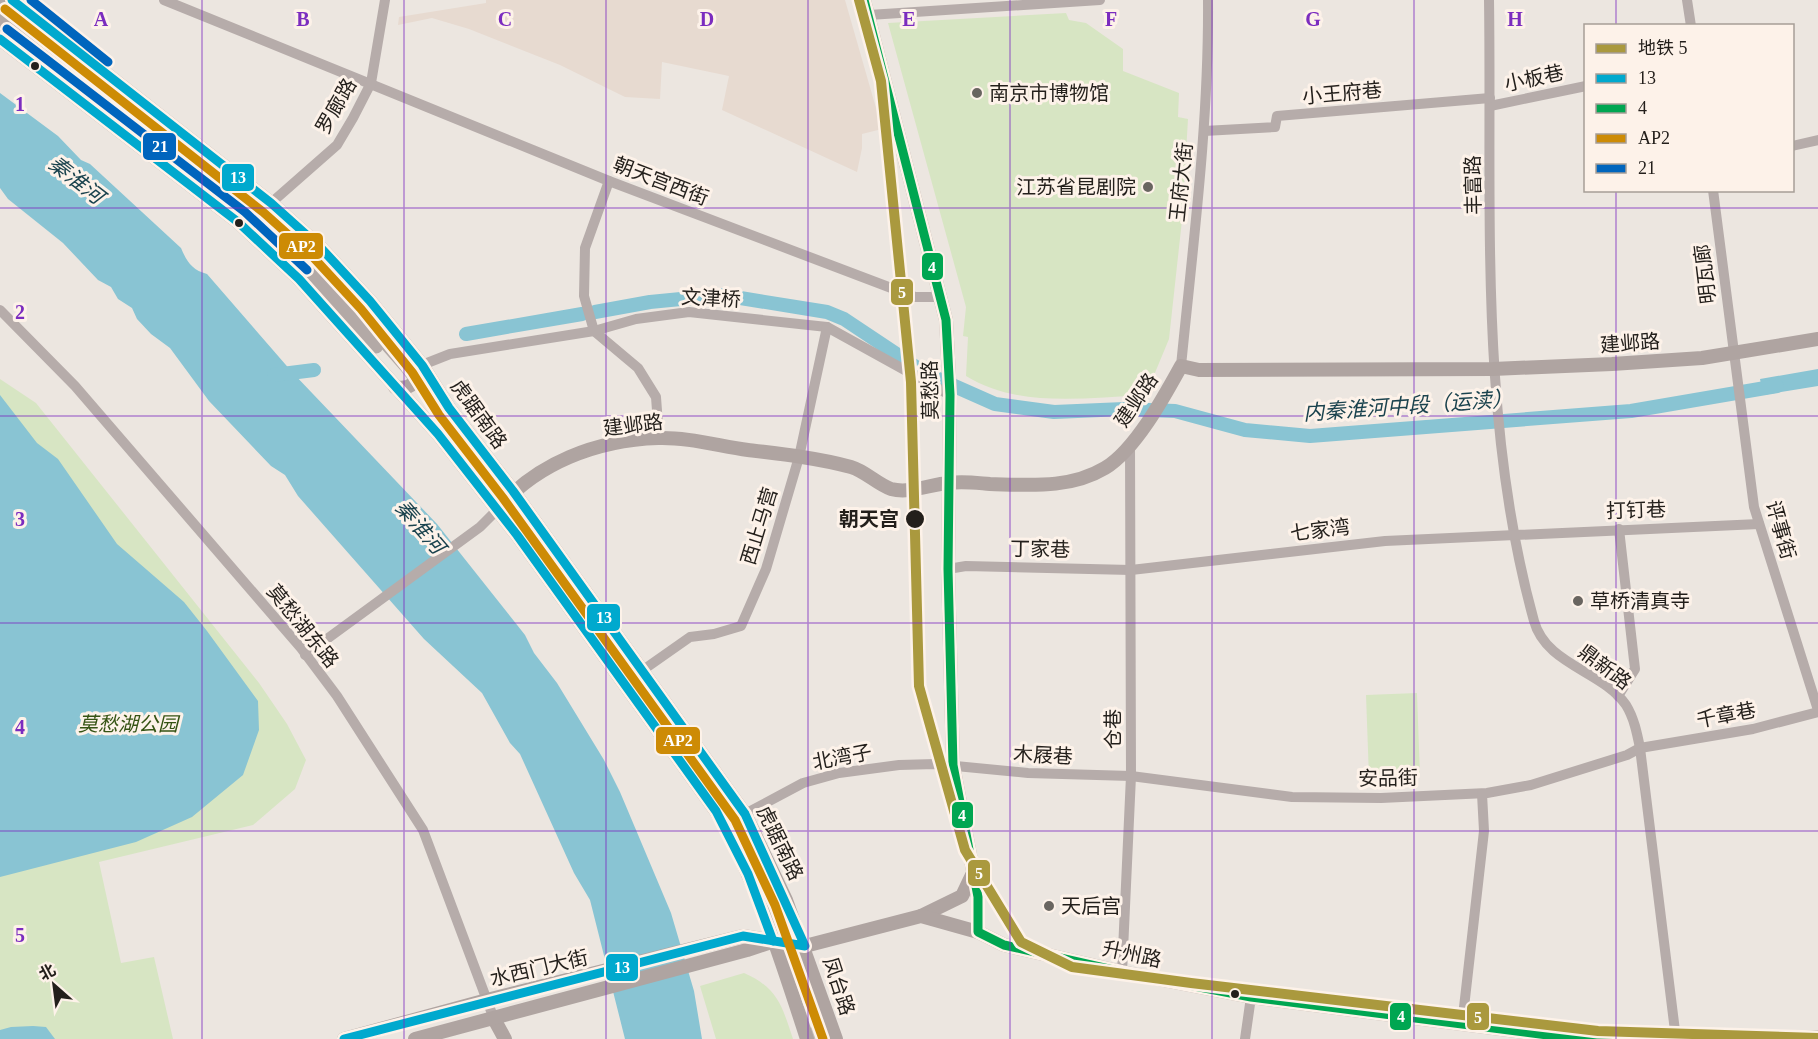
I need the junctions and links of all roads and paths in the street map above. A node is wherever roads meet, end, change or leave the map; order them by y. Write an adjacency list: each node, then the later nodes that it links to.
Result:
1 (164, 0): 15 (street, 朝天宫西街)
2 (385, 0): 15 (street, 罗廊路)
3 (864, 0): 10 (main road, 莫愁路)
4 (1100, 0): 10 (street)
5 (1208, 0): 21 (street, 王府大街)
6 (1489, 0): 18 (street, 丰富路)
7 (1687, 0): 12 (street)
8 (21, 3): 17 (main road, 虎踞南路)
9 (0, 6): 14 (highway)
10 (869, 15): 29 (main road, 莫愁路)
11 (0, 21): 14 (highway)
12 (1691, 24)
13 (0, 39): 19 (main road)
14 (67, 67): 17 (highway); 19 (highway); 25 (highway)
15 (371, 83): 26 (street, 朝天宫西街); 28 (street, 罗廊路)
16 (1584, 86): 18 (street, 小板巷)
17 (125, 90): 20 (main road, 虎踞南路)
18 (1490, 102): 21 (street, 小王府巷); 38 (street, 丰富路)
19 (120, 129): 24 (main road)
20 (182, 131): 25 (highway); 28 (main road, 虎踞南路)
21 (1204, 131): 36 (street, 王府大街)
22 (1818, 140): 23 (street)
23 (1794, 146)
24 (150, 152): 25 (highway); 39 (main road)
25 (205, 173): 37 (highway)
26 (609, 181): 29 (street, 朝天宫西街); 32 (street)
27 (1713, 192): 34 (street, 明瓦廊)
28 (271, 203): 35 (main road, 虎踞南路)
29 (942, 297): 40 (main road, 莫愁路)
30 (0, 310): 52 (street, 莫愁湖东路)
31 (827, 327): 32 (street, 文津桥); 40 (street, 文津桥); 43 (street, 西止马营)
32 (594, 332): 35 (street, 文津桥); 41 (street)
33 (1818, 339): 34 (main road, 建邺路)
34 (1733, 354): 38 (main road, 建邺路); 47 (street, 评事街)
35 (422, 365): 39 (main road); 45 (main road, 虎踞南路)
36 (1180, 366): 38 (main road, 建邺路); 42 (main road, 建邺路)
37 (401, 367)
38 (1493, 369): 49 (street, 鼎新路)
39 (394, 387): 46 (main road)
40 (950, 395): 44 (main road, 莫愁路)
41 (659, 438): 43 (main road, 建邺路); 45 (main road, 建邺路)
42 (1130, 444): 44 (main road, 建邺路); 51 (street, 仓巷)
43 (799, 457): 44 (main road, 建邺路); 53 (street, 西止马营)
44 (949, 483): 50 (main road, 莫愁路)
45 (513, 491): 46 (main road, 建邺路); 53 (main road, 虎踞南路)
46 (497, 510): 52 (street); 63 (main road)
47 (1760, 524): 48 (street, 打钉巷); 55 (street, 评事街)
48 (1619, 529): 49 (street, 打钉巷); 54 (street)
49 (1514, 534): 51 (street, 七家湾); 54 (street, 鼎新路)
50 (948, 569): 51 (street, 丁家巷); 57 (main road, 莫愁路)
51 (1131, 570): 58 (street, 仓巷)
52 (305, 655): 70 (street, 莫愁湖东路)
53 (643, 670): 60 (main road, 虎踞南路)
54 (1618, 696): 56 (street, 鼎新路)
55 (1818, 712): 56 (street, 千章巷)
56 (1640, 748): 59 (street, 安品街); 80 (street, 鼎新路)
57 (953, 765): 58 (street, 木屐巷); 60 (street, 北湾子); 61 (main road, 莫愁路)
58 (1131, 776): 59 (street, 安品街); 68 (street, 仓巷)
59 (1482, 794): 72 (street)
60 (745, 814): 62 (main road, 虎踞南路)
61 (974, 873): 64 (main road); 65 (main road, 莫愁路)
62 (777, 879): 63 (main road); 67 (main road, 虎踞南路)
63 (754, 889): 66 (main road)
64 (921, 916): 65 (main road); 67 (main road)
65 (978, 932): 68 (main road, 升州路)
66 (773, 941): 67 (main road); 70 (main road, 水西门大街); 71 (main road, 水西门大街); 73 (main road)
67 (805, 945): 78 (main road, 凤台路)
68 (1122, 972): 69 (main road, 升州路)
69 (1251, 997): 72 (main road, 升州路); 79 (street)
70 (487, 1000): 71 (street, 莫愁湖东路); 75 (main road, 水西门大街)
71 (494, 1019): 76 (main road, 水西门大街); 77 (main road)
72 (1462, 1025): 80 (main road, 升州路)
73 (806, 1036)
74 (1818, 1037): 81 (main road)
75 (344, 1039)
76 (415, 1039)
77 (506, 1039)
78 (836, 1039)
79 (1245, 1039)
80 (1676, 1039)
81 (1790, 1039)

